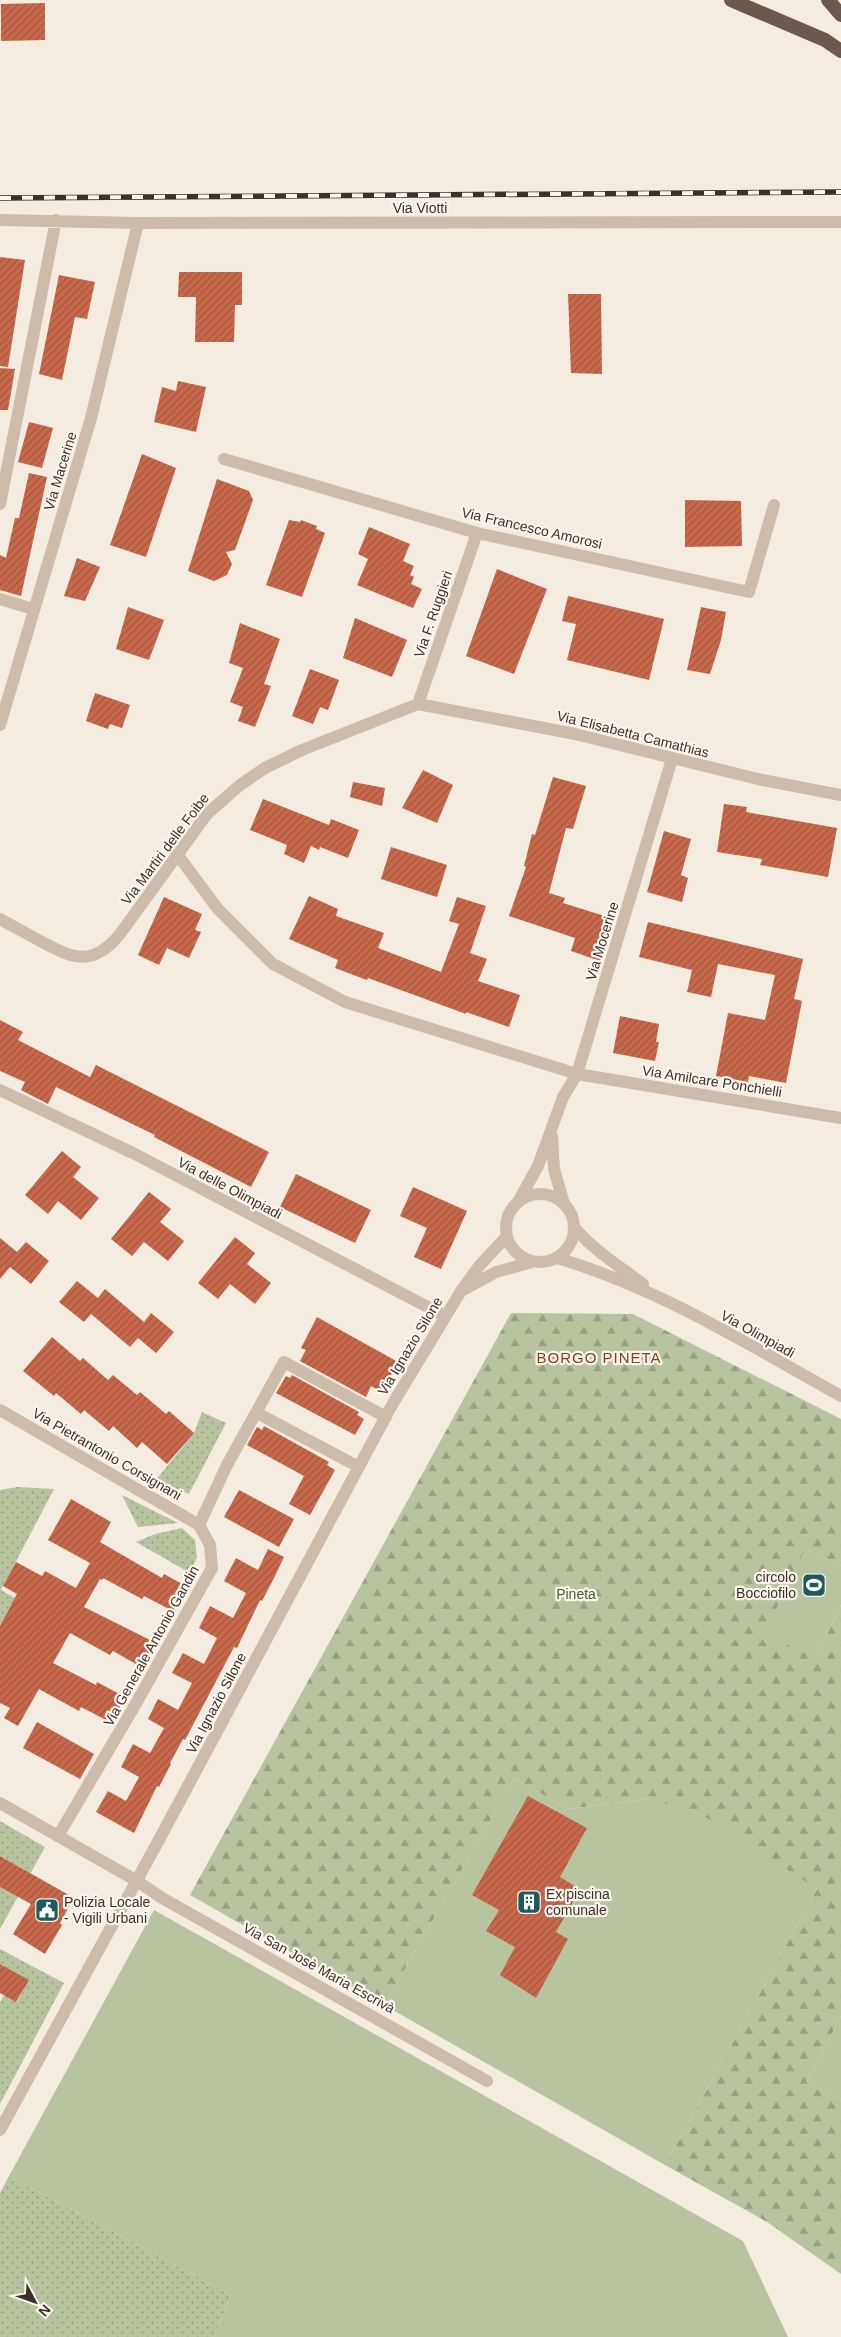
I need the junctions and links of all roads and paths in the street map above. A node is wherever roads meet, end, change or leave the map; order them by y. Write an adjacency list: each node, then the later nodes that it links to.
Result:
1 (731, 0): 4 (highway)
2 (828, 0): 3 (highway)
3 (841, 15)
4 (841, 51)
5 (0, 220): 6 (street, Via Viotti)
6 (56, 220): 8 (street, Via Viotti); 10 (street)
7 (841, 222): 8 (street, Via Viotti)
8 (138, 223): 14 (street, Via Macerine)
9 (224, 459): 12 (street, Via Francesco Amorosi)
10 (0, 504)
11 (774, 505): 12 (street, Via Francesco Amorosi)
12 (477, 533): 15 (street, Via F. Ruggieri)
13 (0, 599): 14 (street)
14 (33, 609): 16 (street, Via Macerine)
15 (418, 704): 17 (street, Via Elisabetta Camathias); 19 (street, Via Martiri delle Foibe)
16 (0, 725)
17 (672, 759): 18 (street, Via Elisabetta Camathias); 21 (street, Via Mocerine)
18 (841, 796)
19 (177, 854): 20 (street, Via Martiri delle Foibe); 21 (street, Via Amilcare Ponchielli)
20 (0, 920)
21 (577, 1074): 23 (street, Via Amilcare Ponchielli); 24 (street, Via Mocerine)
22 (0, 1090): 33 (street, Via delle Olimpiadi)
23 (841, 1118)
24 (552, 1128): 25 (street, Via Mocerine); 26 (street, Via Mocerine)
25 (518, 1202): 26 (street); 28 (street)
26 (564, 1204): 27 (street)
27 (574, 1226): 29 (street); 32 (street, Via Olimpiadi)
28 (507, 1236): 30 (street); 31 (street, Via Ignazio Silone)
29 (557, 1258): 30 (street); 32 (street, Via Olimpiadi)
30 (532, 1262): 31 (street, Via Ignazio Silone)
31 (461, 1291): 33 (street, Via Ignazio Silone)
32 (661, 1297): 34 (street, Via Olimpiadi)
33 (445, 1316): 37 (street, Via Ignazio Silone)
34 (841, 1396)
35 (0, 1410): 39 (street, Via Pietrantonio Corsignani)
36 (257, 1412): 37 (street); 38 (street); 39 (street)
37 (386, 1417): 38 (street, Via Ignazio Silone)
38 (359, 1467): 42 (street, Via Ignazio Silone)
39 (199, 1525): 41 (street, Via Generale Antonio Gandin)
40 (0, 1804): 41 (street, Via San Josè Maria Escrivà)
41 (58, 1836): 42 (street, Via San Josè Maria Escrivà)
42 (137, 1881): 43 (street, Via San Josè Maria Escrivà); 44 (street, Via Ignazio Silone)
43 (487, 2081)
44 (0, 2130)

